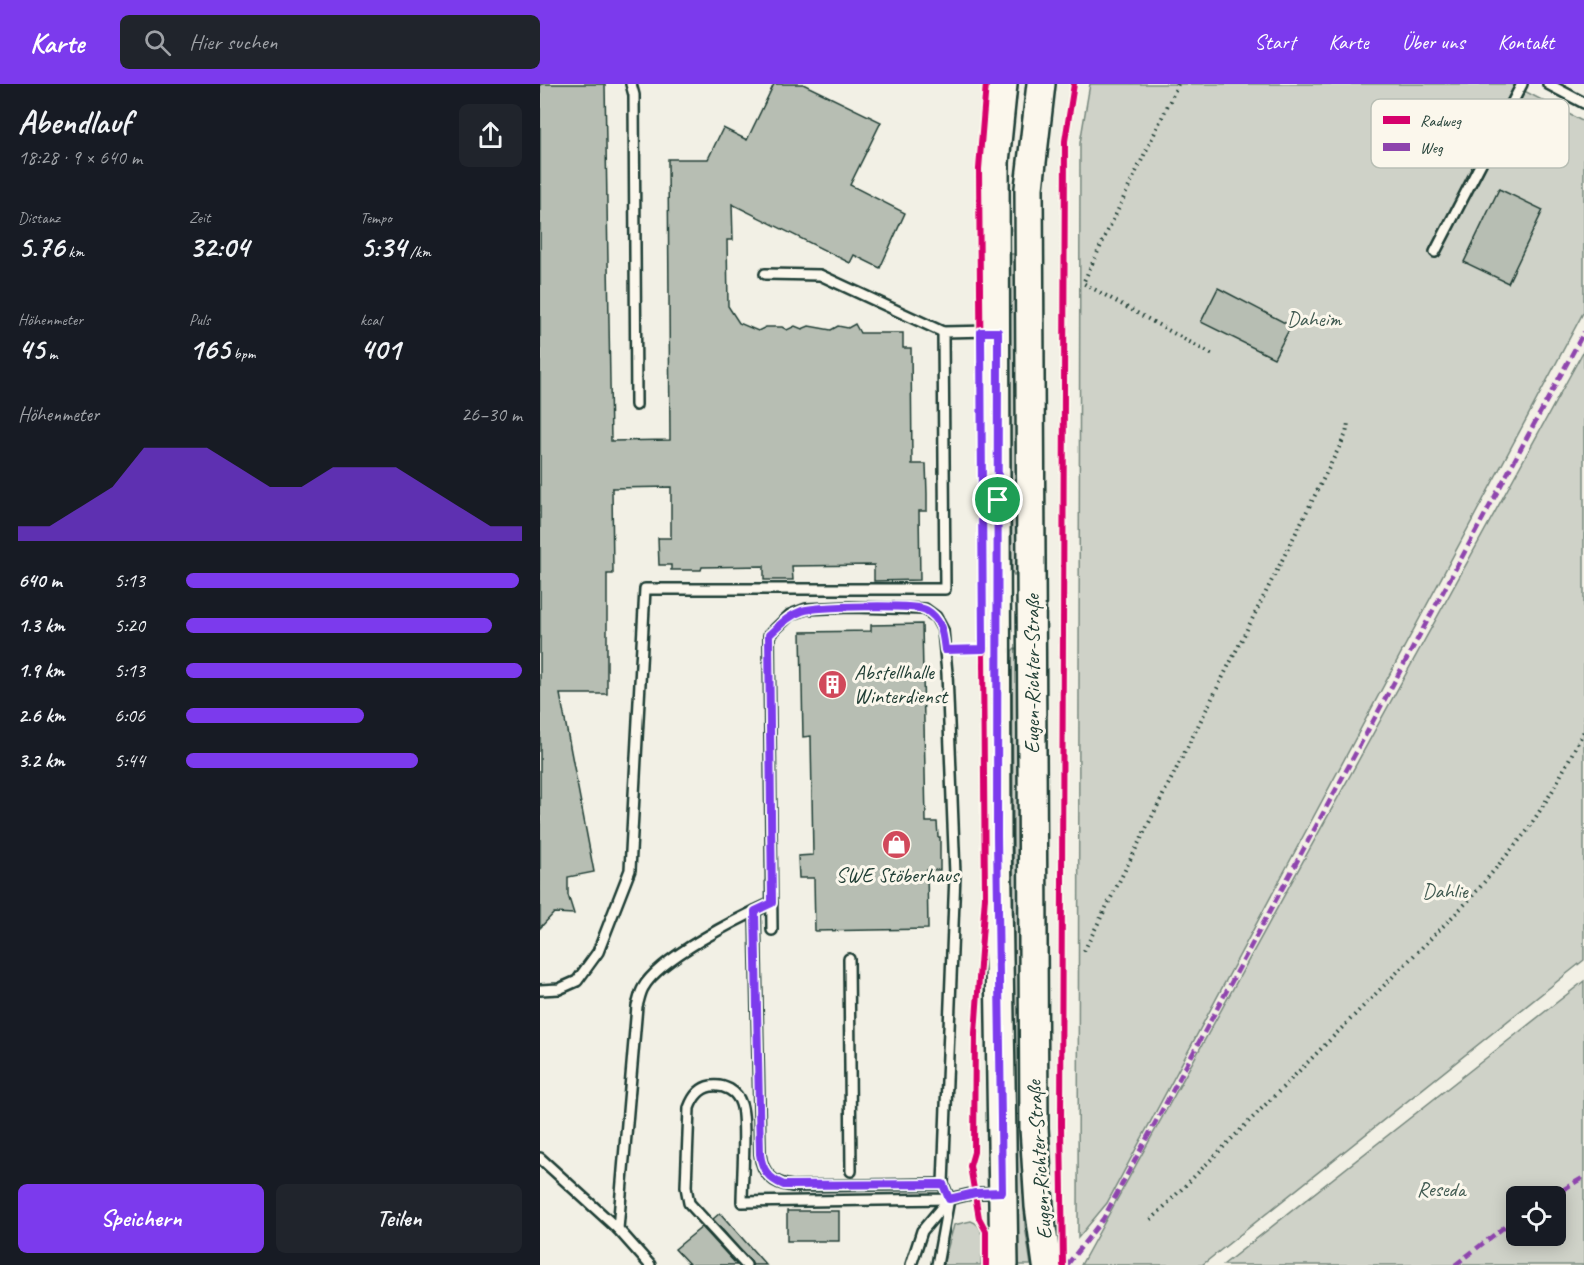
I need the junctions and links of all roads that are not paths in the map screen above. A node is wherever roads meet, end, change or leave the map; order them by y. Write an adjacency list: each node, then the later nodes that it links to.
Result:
1 (632, 84): 13 (lane)
2 (1003, 84): 12 (main road, Eugen-Richter-Straße)
3 (1041, 84): 30 (main road, Eugen-Richter-Straße)
4 (1522, 84): 6 (lane)
5 (1548, 84): 7 (lane)
6 (1514, 99)
7 (1584, 103)
8 (1478, 168): 9 (lane)
9 (1435, 252)
10 (765, 274): 11 (lane)
11 (943, 332): 12 (lane); 18 (lane)
12 (998, 332): 22 (main road, Eugen-Richter-Straße)
13 (636, 405)
14 (772, 903): 15 (lane); 16 (lane); 21 (lane)
15 (755, 911): 21 (lane); 24 (lane)
16 (772, 930)
17 (849, 959): 20 (lane)
18 (540, 990)
19 (540, 1158): 24 (lane)
20 (851, 1171)
21 (943, 1184): 23 (lane)
22 (1002, 1192): 23 (lane); 29 (main road, Eugen-Richter-Straße)
23 (949, 1199): 26 (lane); 27 (lane); 28 (lane)
24 (618, 1228): 25 (lane)
25 (650, 1265)
26 (746, 1265)
27 (911, 1265)
28 (937, 1265)
29 (1004, 1265)
30 (1047, 1265)

